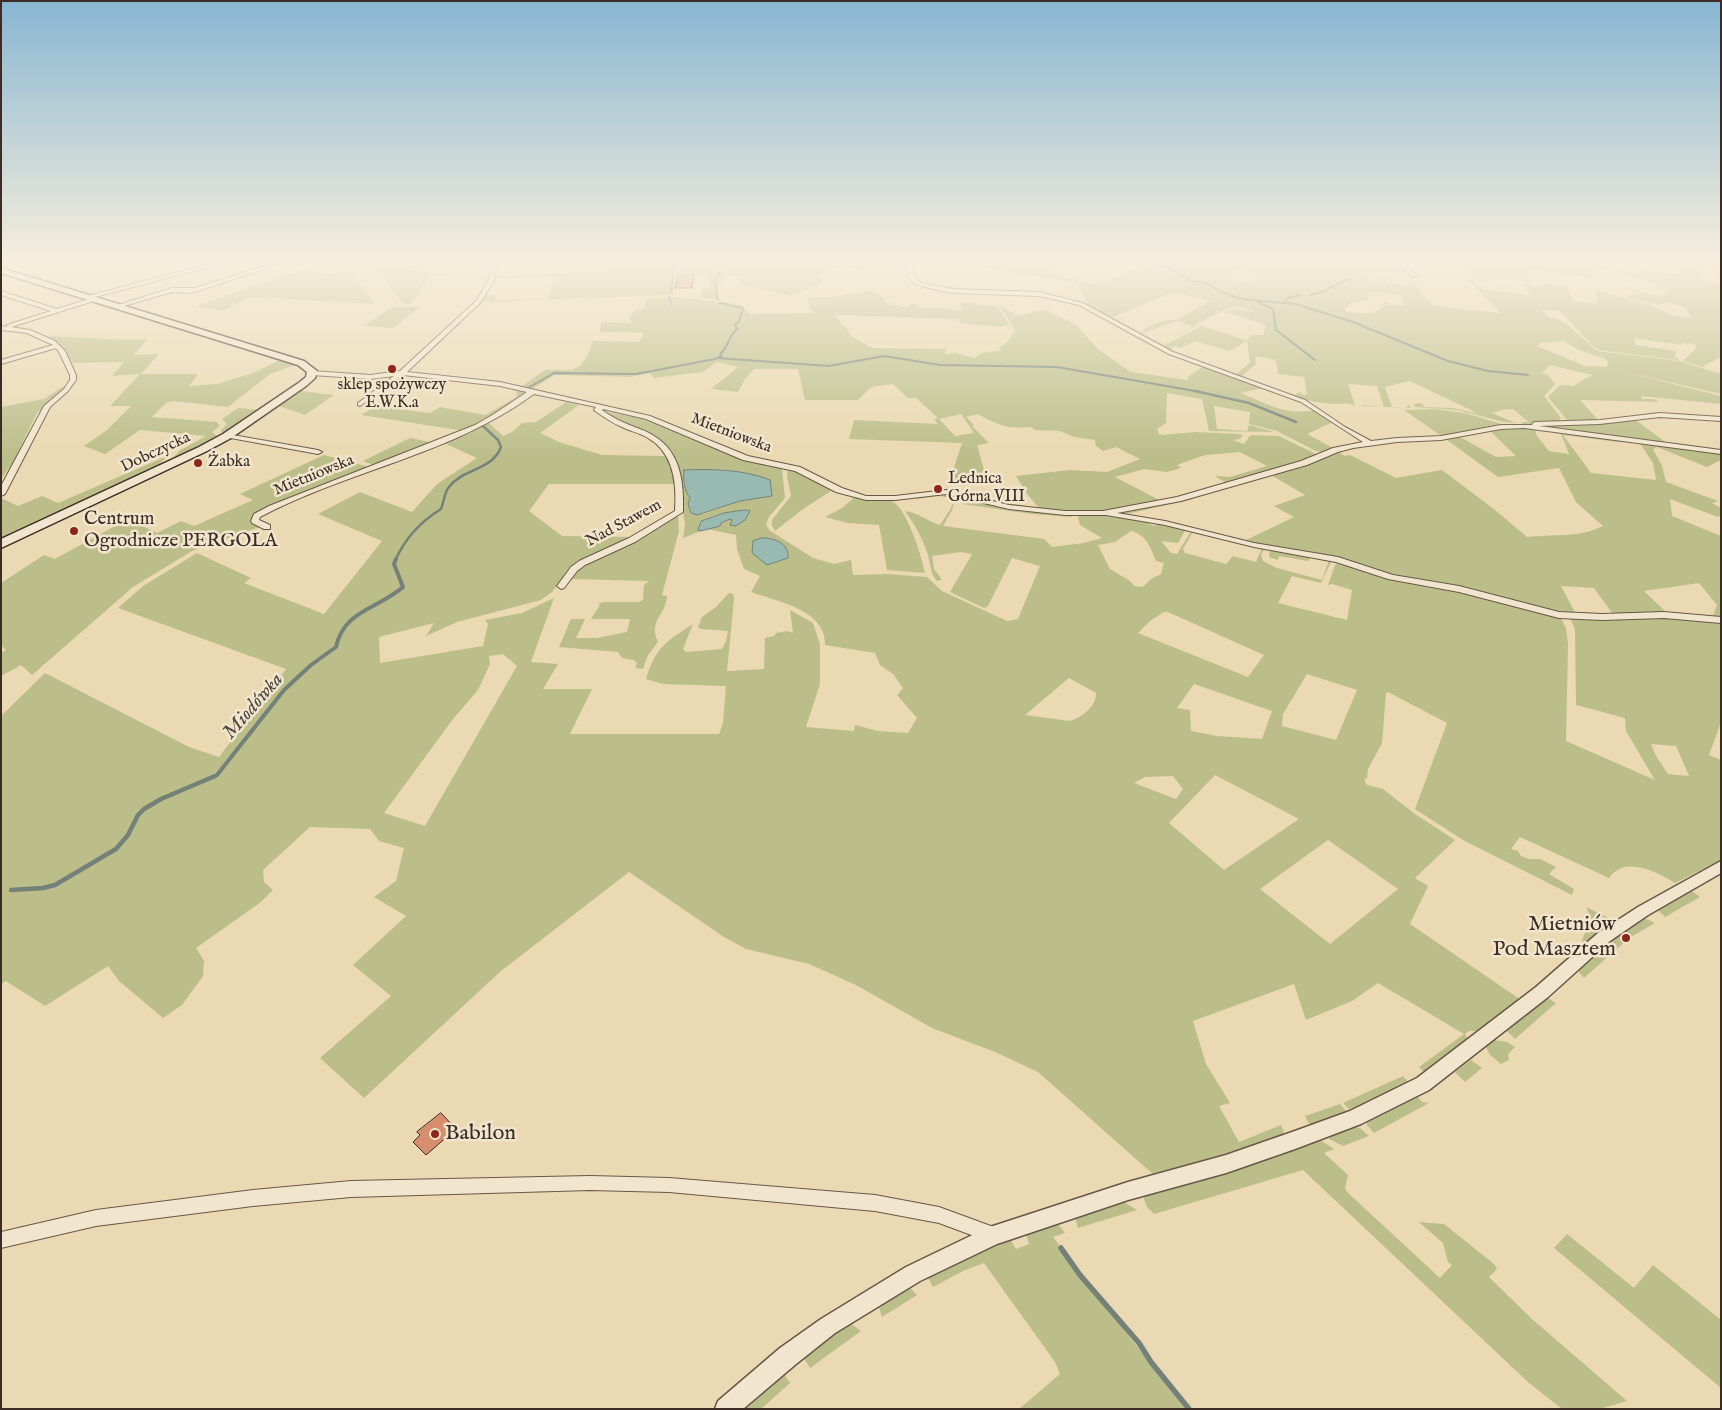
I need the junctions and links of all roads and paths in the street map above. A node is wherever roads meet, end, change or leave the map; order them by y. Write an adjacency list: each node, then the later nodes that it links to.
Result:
1 (178, 325): 7 (main road)
2 (454, 325): 8 (street)
3 (1119, 325): 15 (street)
4 (2, 327): 5 (street)
5 (58, 346): 6 (street); 18 (street)
6 (1, 362)
7 (312, 373): 8 (street, Mietniowska); 14 (main road, Dobczycka)
8 (402, 373): 9 (street, Mietniowska); 10 (street)
9 (533, 391): 11 (street, Mietniowska); 20 (street, Mietniowska)
10 (360, 404)
11 (601, 407): 19 (street, Mietniowska); 22 (street, Nad Stawem)
12 (1721, 419): 13 (street)
13 (1524, 426): 15 (street); 17 (street)
14 (227, 436): 16 (street); 21 (main road, Dobczycka)
15 (1369, 443): 19 (street)
16 (318, 452)
17 (1721, 452)
18 (1, 494)
19 (1103, 513): 23 (street)
20 (267, 527)
21 (1, 544)
22 (562, 586)
23 (1721, 620)
24 (1721, 866): 25 (street)
25 (994, 1235): 26 (street); 27 (street)
26 (1, 1240)
27 (726, 1409)

